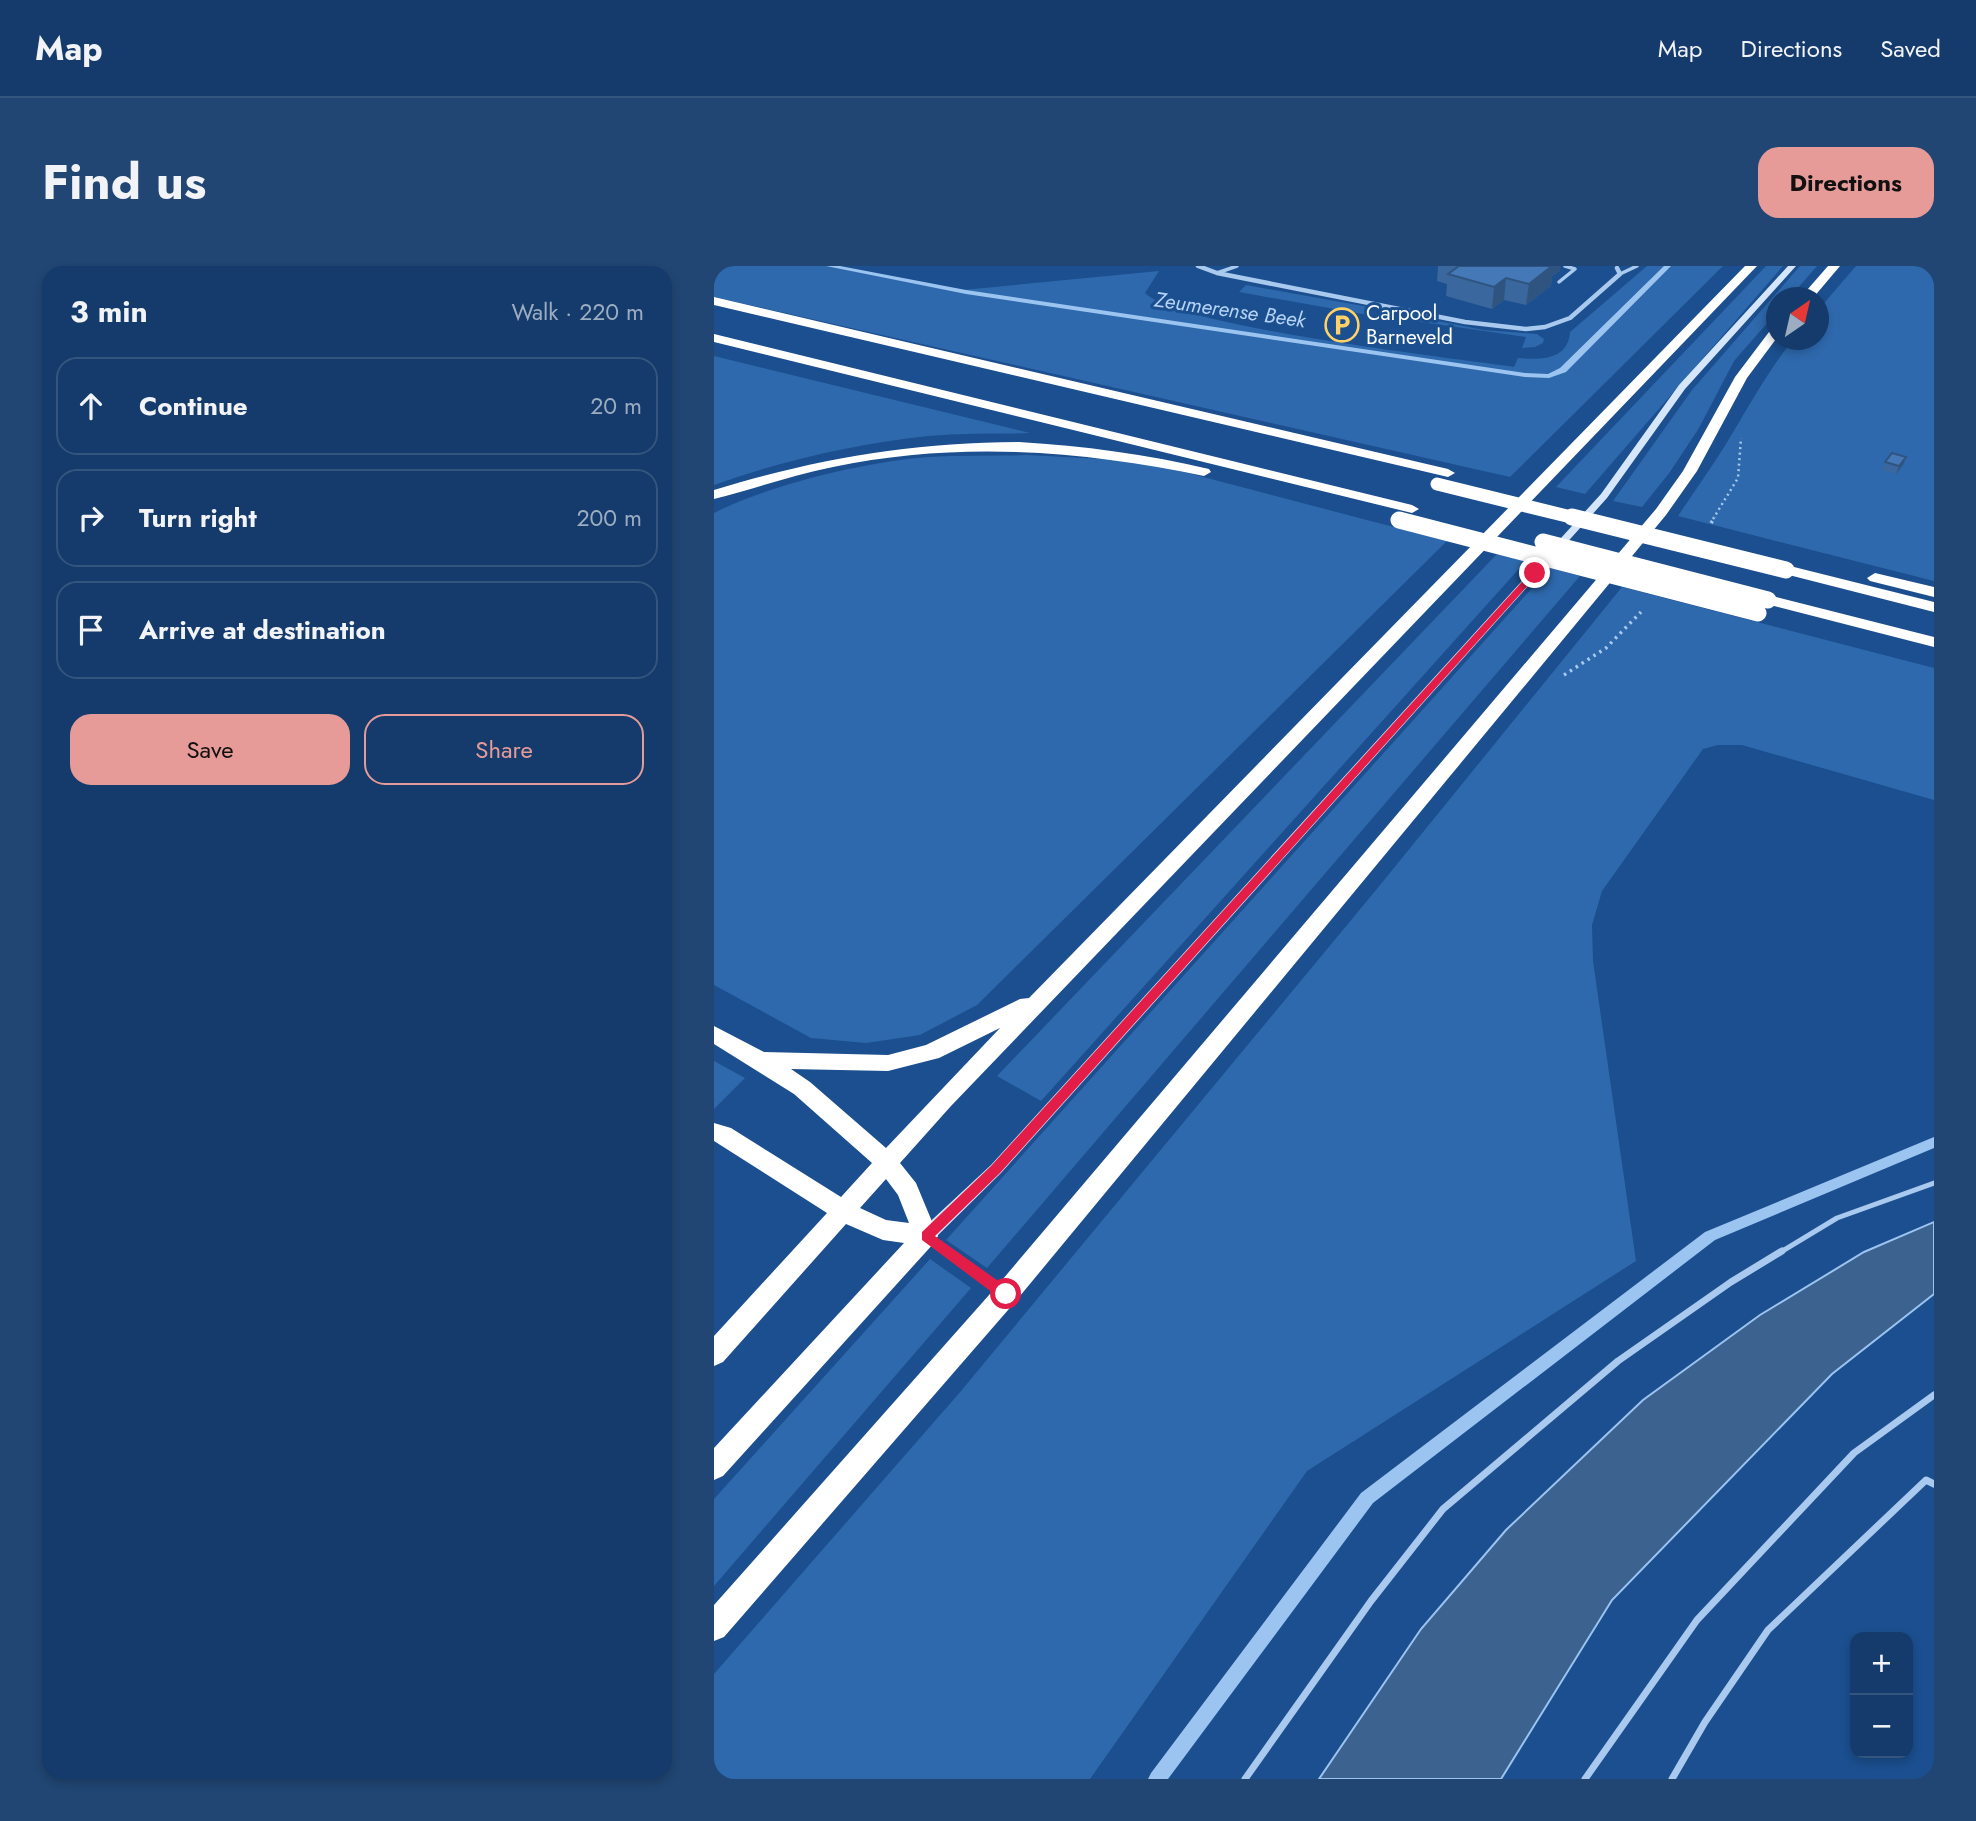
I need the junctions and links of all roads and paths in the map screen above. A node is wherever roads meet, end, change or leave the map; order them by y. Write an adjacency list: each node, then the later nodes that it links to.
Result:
1 (1198, 266): 9 (street)
2 (1237, 266): 9 (lane)
3 (1565, 266): 11 (lane)
4 (1637, 266): 10 (lane)
5 (1751, 266): 24 (highway)
6 (1792, 266): 31 (main road)
7 (1834, 266): 12 (highway)
8 (1617, 268): 10 (street)
9 (1217, 273): 10 (street)
10 (1620, 274)
11 (1559, 282)
12 (1815, 287)
13 (714, 301): 17 (highway)
14 (714, 311): 17 (highway)
15 (714, 338): 22 (highway, bridge)
16 (1766, 344): 32 (highway)
17 (1442, 478): 19 (highway, bridge)
18 (714, 495): 22 (highway, bridge)
19 (1790, 564): 20 (highway); 21 (highway)
20 (1934, 592)
21 (1934, 607)
22 (1810, 610): 23 (highway)
23 (1934, 642)
24 (1042, 998): 26 (highway); 28 (highway)
25 (714, 1034): 26 (highway)
26 (759, 1059): 28 (highway)
27 (714, 1132): 30 (highway)
28 (886, 1161): 30 (highway); 31 (highway)
29 (1934, 1183): 38 (lane)
30 (843, 1212): 31 (highway); 33 (highway)
31 (926, 1236): 32 (lane); 35 (highway)
32 (1006, 1294): 37 (highway)
33 (714, 1354)
34 (1934, 1395): 39 (lane)
35 (714, 1467)
36 (1934, 1484): 40 (lane)
37 (714, 1627)
38 (1245, 1779)
39 (1585, 1779)
40 (1672, 1779)

